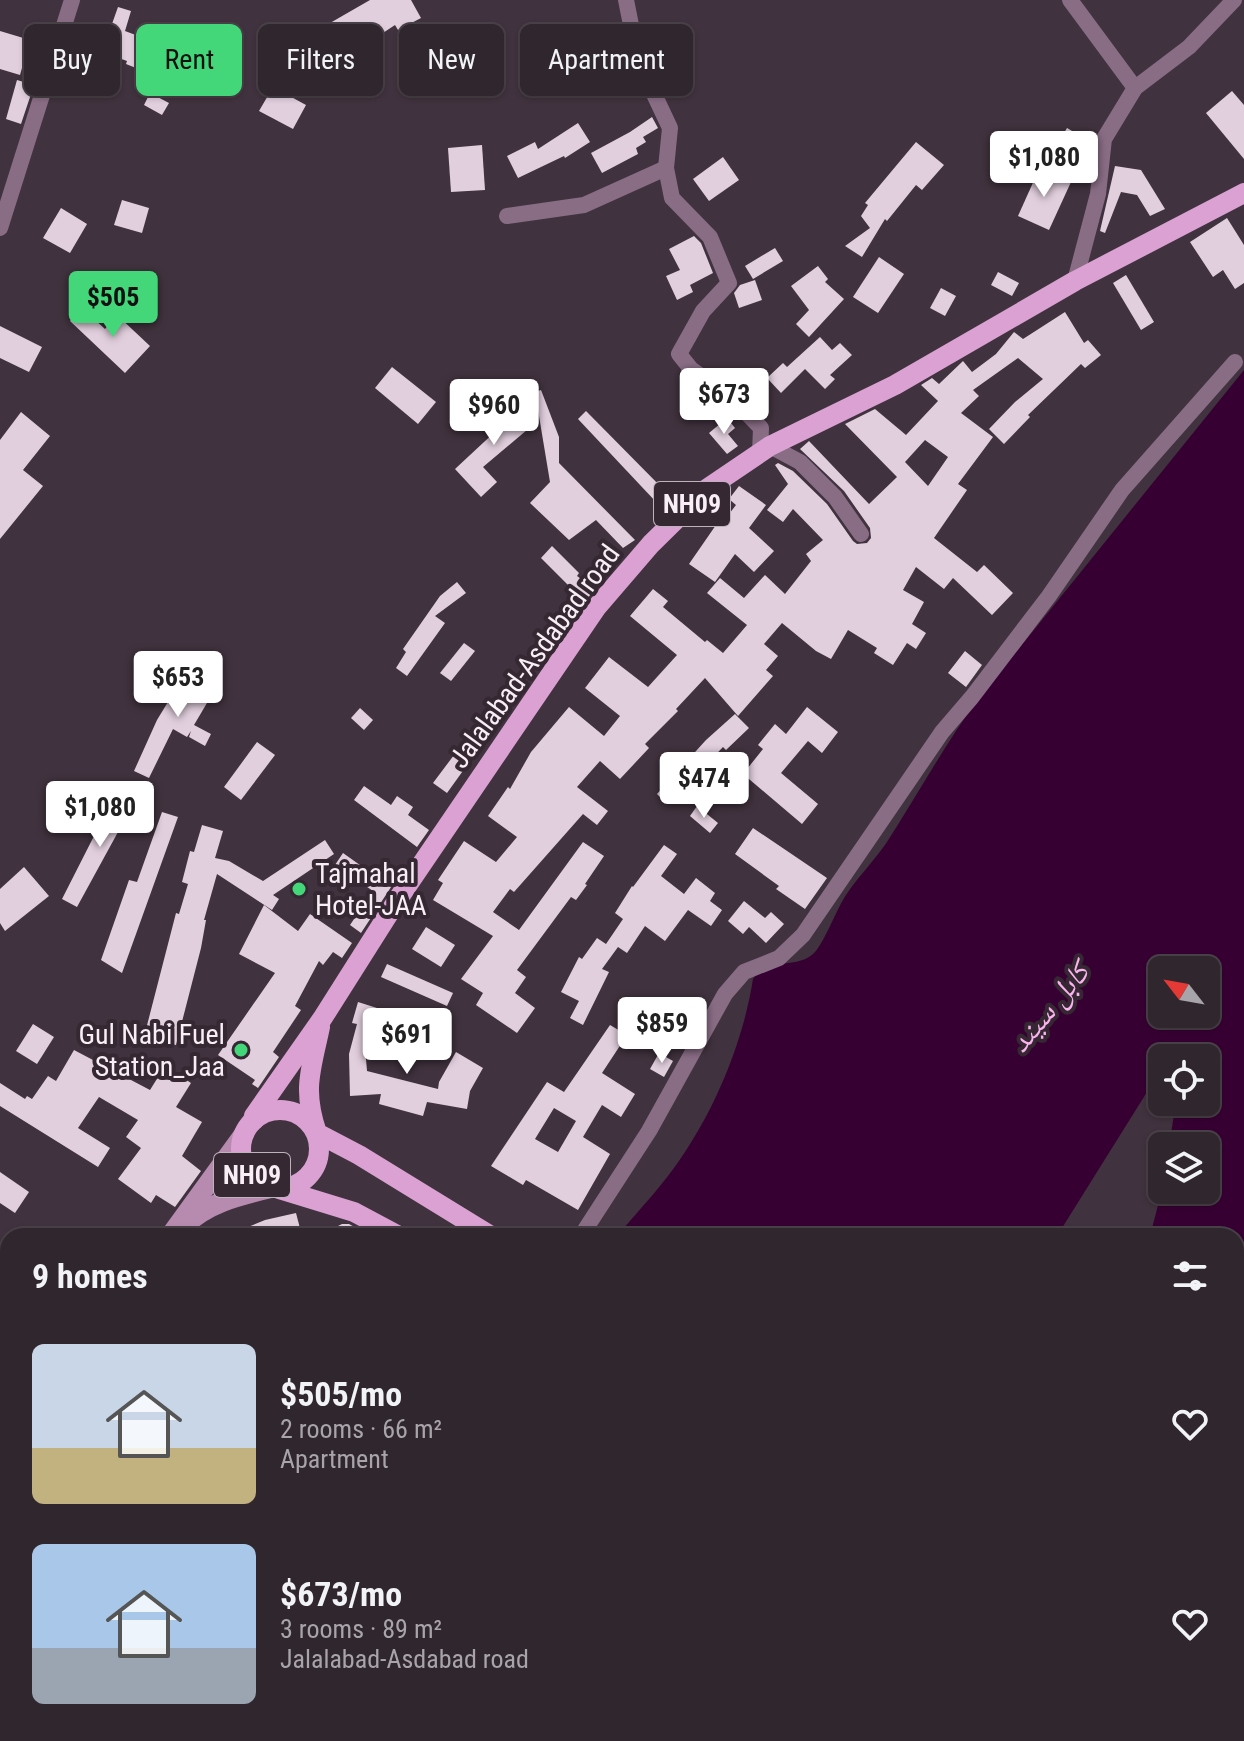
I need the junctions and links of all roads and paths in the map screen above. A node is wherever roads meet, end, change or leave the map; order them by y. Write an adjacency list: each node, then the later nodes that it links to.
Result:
1 (72, 0): 9 (street)
2 (626, 0): 6 (street)
3 (1070, 0): 5 (street)
4 (1234, 0): 5 (street)
5 (1135, 88): 10 (street)
6 (666, 168): 8 (street); 12 (street)
7 (1244, 193): 10 (main road, Jalalabad-Asdabad road / NH09)
8 (507, 216)
9 (0, 228)
10 (1075, 281): 12 (main road, Jalalabad-Asdabad road / NH09)
11 (1235, 362): 22 (street)
12 (765, 449): 13 (street); 14 (main road, Jalalabad-Asdabad road / NH09)
13 (861, 534)
14 (322, 1019): 15 (main road, NH09); 16 (main road, NH09)
15 (249, 1128): 16 (main road, NH09); 17 (main road, NH09); 18 (main road)
16 (317, 1133): 17 (main road, NH09); 21 (main road, NH09)
17 (275, 1187): 19 (main road); 20 (main road, NH09)
18 (178, 1228)
19 (181, 1228)
20 (384, 1228)
21 (478, 1228)
22 (586, 1228)

